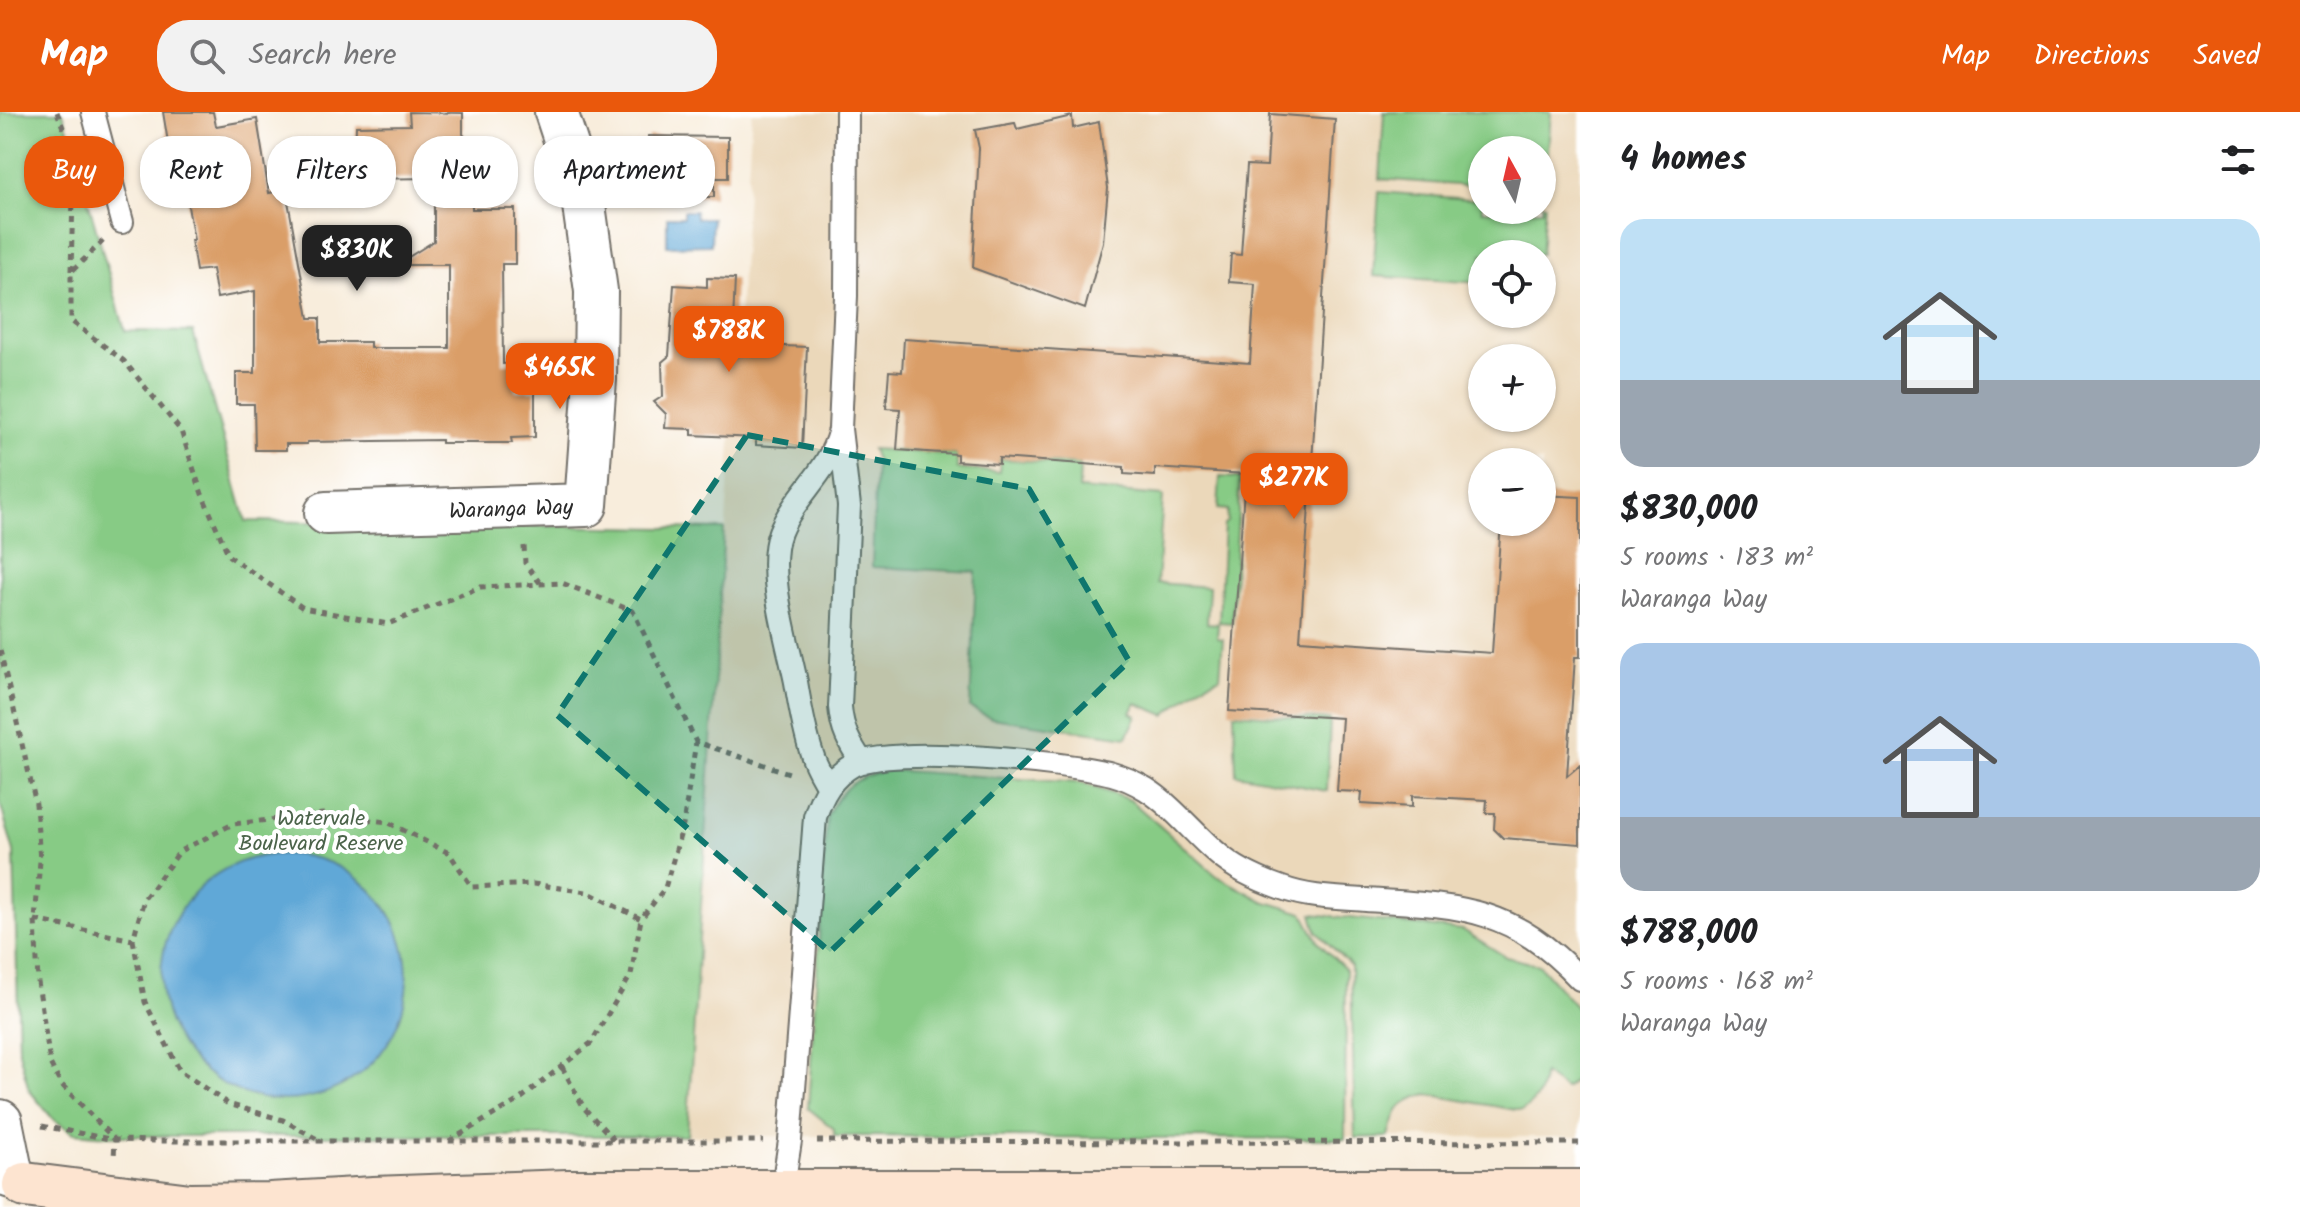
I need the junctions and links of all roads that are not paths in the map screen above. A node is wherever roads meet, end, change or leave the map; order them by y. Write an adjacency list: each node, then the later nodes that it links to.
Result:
1 (93, 112): 4 (lane)
2 (556, 112): 6 (street, Waranga Way)
3 (847, 112): 5 (lane)
4 (122, 222)
5 (840, 429): 7 (lane); 8 (lane)
6 (326, 513)
7 (862, 762): 8 (lane); 9 (lane)
8 (828, 787): 13 (lane)
9 (1580, 979)
10 (0, 1122): 11 (street)
11 (19, 1185): 13 (main road)
12 (1580, 1192): 13 (main road)
13 (782, 1200)

